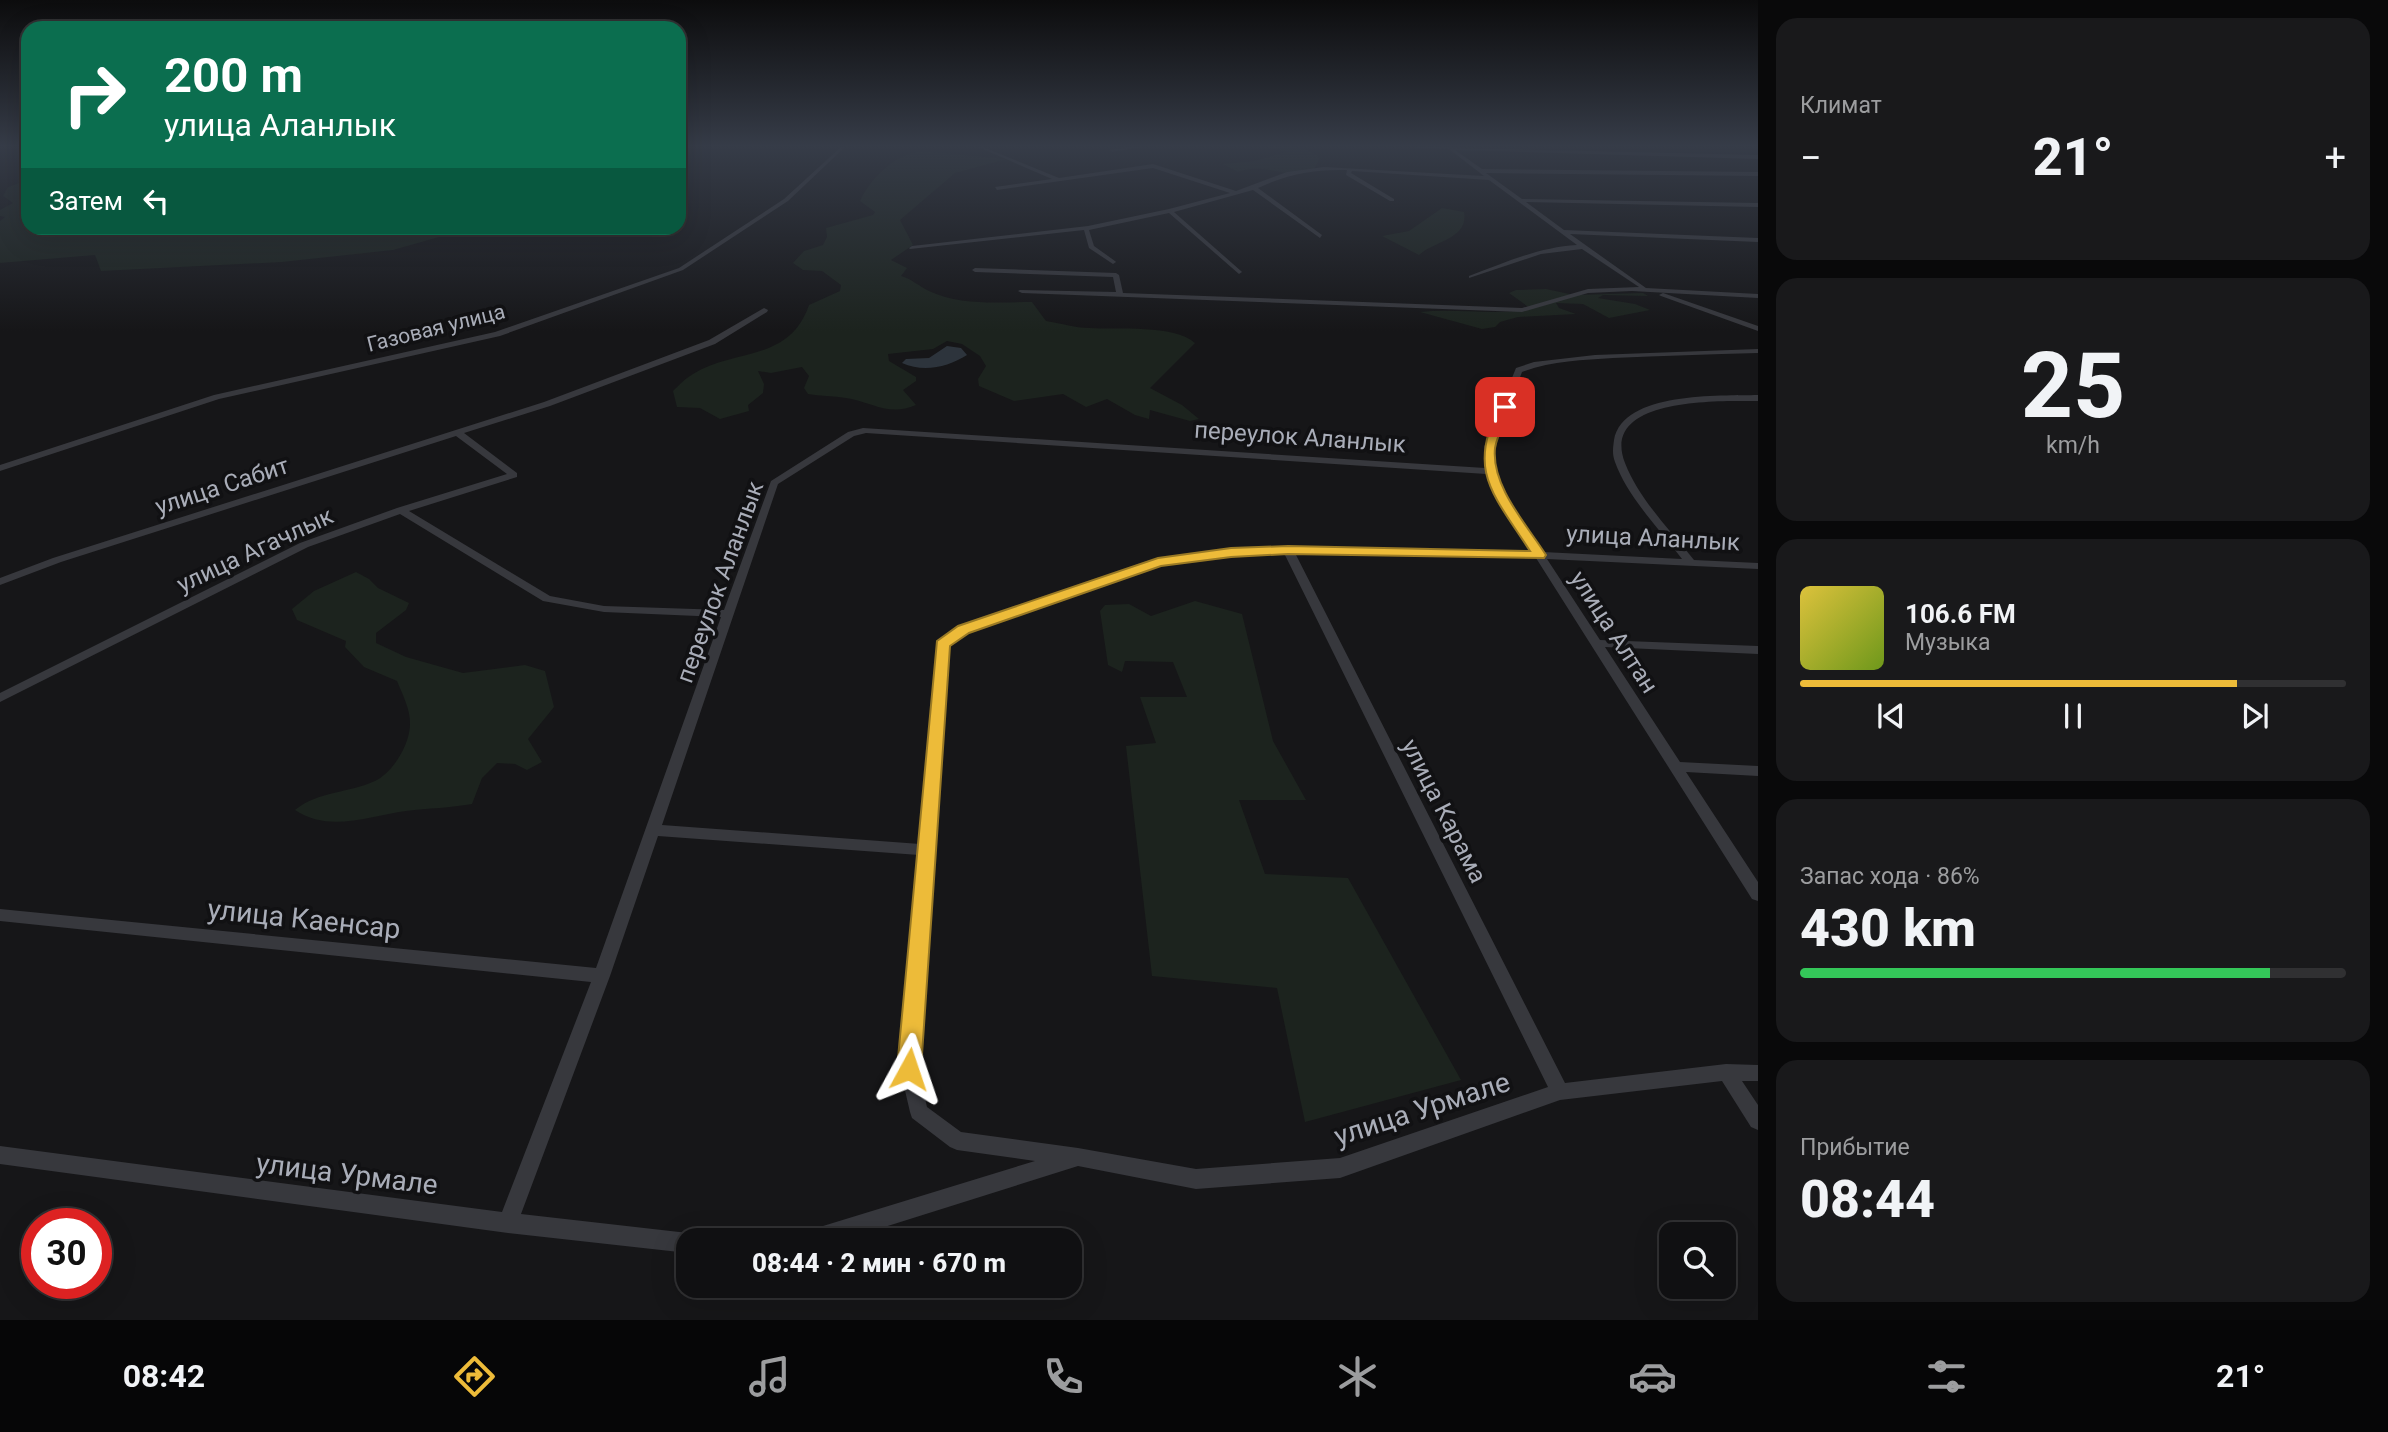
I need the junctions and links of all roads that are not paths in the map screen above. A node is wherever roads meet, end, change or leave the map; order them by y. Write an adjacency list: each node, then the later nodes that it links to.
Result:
1 (773, 209): 25 (street, Газовая улица)
2 (1178, 209): 5 (street)
3 (1282, 209): 8 (street)
4 (1533, 209): 7 (street)
5 (1170, 211): 6 (street); 14 (street)
6 (1086, 228): 11 (street); 12 (street)
7 (1564, 232): 9 (street); 10 (street)
8 (1320, 236)
9 (1758, 240)
10 (1583, 247): 15 (street); 17 (street)
11 (912, 248)
12 (1113, 262)
13 (975, 270): 18 (street)
14 (1239, 272)
15 (1471, 277)
16 (1022, 292): 18 (street)
17 (1654, 292): 18 (street); 19 (street); 21 (street)
18 (1120, 294)
19 (1758, 296)
20 (764, 310): 24 (street)
21 (1758, 329)
22 (1758, 351): 26 (street)
23 (1758, 398): 30 (street)
24 (458, 433): 27 (street, улица Агачлык); 32 (street, улица Сабит)
25 (0, 468)
26 (1490, 471): 29 (street, улица Алтан); 33 (street, переулок Аланлык)
27 (401, 510): 33 (street); 36 (street, улица Агачлык)
28 (1288, 550): 29 (street, улица Аланлык); 40 (street, улица Аланлык); 46 (street, улица Карама)
29 (1539, 555): 30 (street, улица Аланлык); 34 (street, улица Алтан)
30 (1691, 563): 31 (street, улица Аланлык)
31 (1758, 566)
32 (0, 582)
33 (729, 614): 39 (street, переулок Аланлык)
34 (1596, 643): 35 (street); 37 (street, улица Алтан)
35 (1758, 650)
36 (0, 698)
37 (1676, 767): 38 (street); 41 (street, улица Алтан)
38 (1758, 771)
39 (654, 830): 40 (street); 43 (street, переулок Аланлык)
40 (927, 850): 49 (street, улица Аланлык)
41 (1758, 895)
42 (0, 915): 43 (street, улица Каенсар)
43 (602, 976): 50 (street, переулок Аланлык)
44 (1726, 1072): 45 (street, улица Урмале); 46 (street, улица Урмале); 47 (street)
45 (1758, 1073)
46 (1560, 1092): 49 (street, улица Урмале)
47 (1758, 1121)
48 (0, 1155): 50 (street, улица Урмале)
49 (1078, 1157): 51 (street, улица Урмале)
50 (509, 1223): 52 (street, улица Урмале)
51 (849, 1228)
52 (676, 1243)

